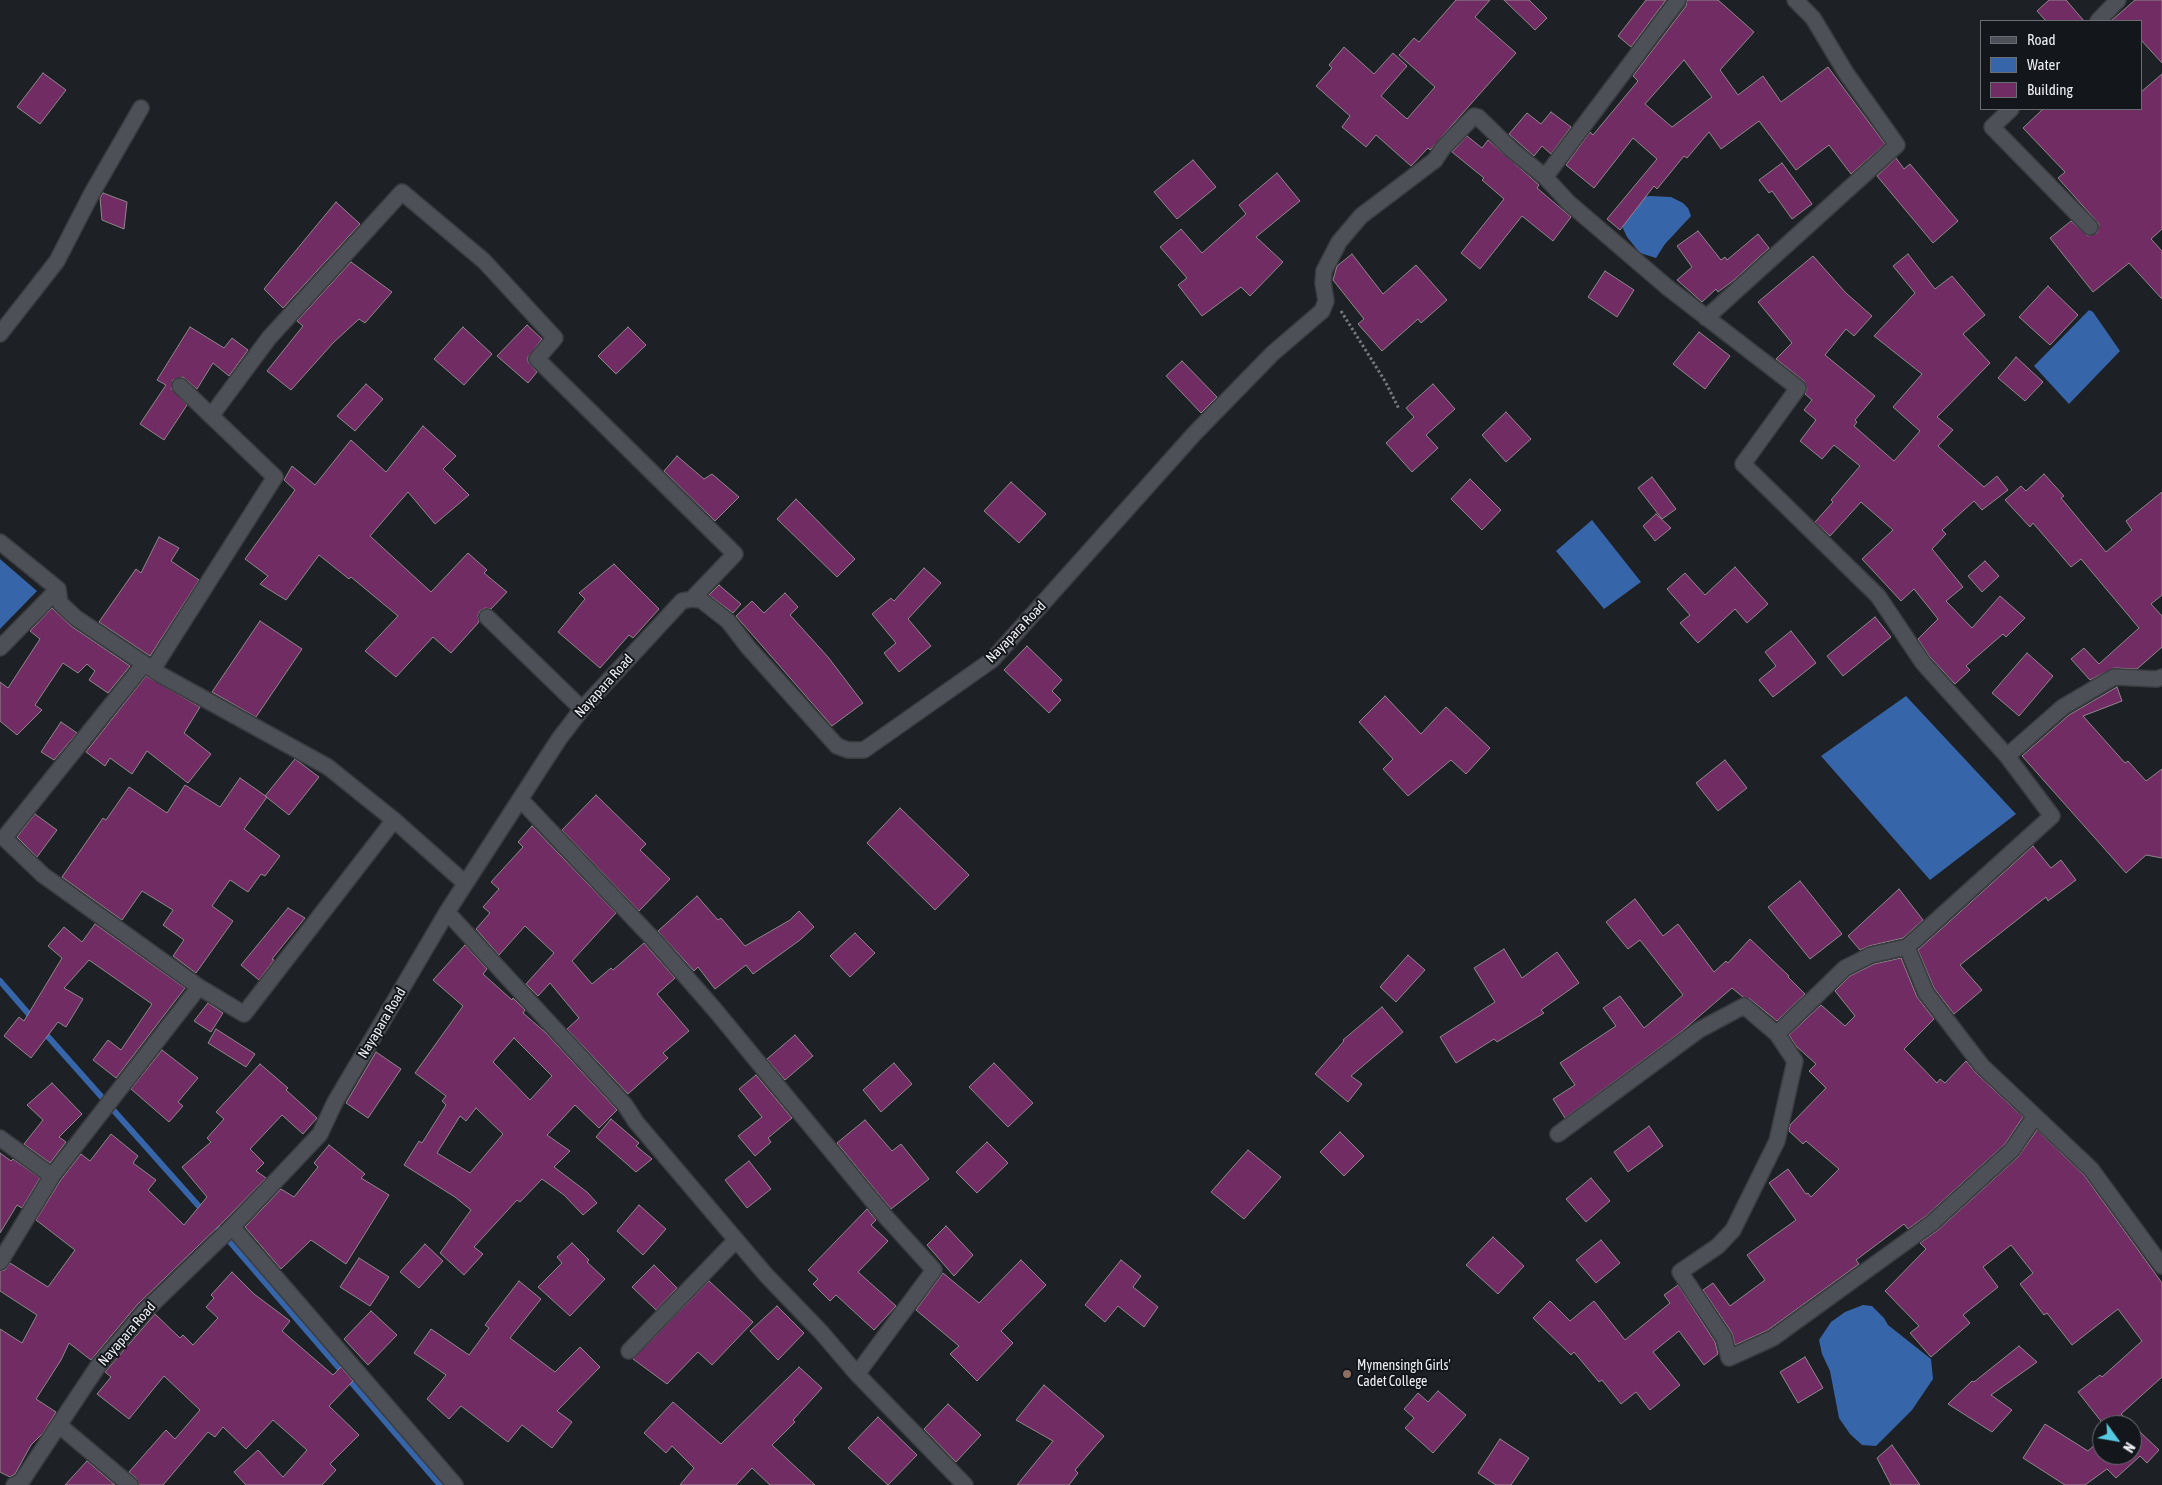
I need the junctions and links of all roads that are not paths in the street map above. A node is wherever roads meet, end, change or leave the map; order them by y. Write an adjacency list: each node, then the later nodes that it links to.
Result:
1 (1678, 0): 7 (street)
2 (1795, 0): 9 (street)
3 (2118, 0): 4 (street)
4 (2099, 20)
5 (141, 108): 10 (street)
6 (2010, 110): 8 (street)
7 (1545, 177): 9 (street); 15 (street, Nayapara Road)
8 (2090, 227)
9 (1706, 318): 21 (street)
10 (0, 334)
11 (180, 386): 12 (street)
12 (211, 416): 15 (street); 18 (street)
13 (0, 542): 14 (street)
14 (58, 589): 17 (street); 18 (street)
15 (692, 599): 20 (street, Nayapara Road)
16 (487, 617): 20 (street)
17 (0, 648)
18 (148, 666): 23 (street); 27 (street)
19 (2162, 677): 21 (street)
20 (582, 709): 22 (street, Nayapara Road)
21 (2007, 756): 26 (street)
22 (520, 799): 24 (street, Nayapara Road); 38 (street)
23 (394, 820): 24 (street); 27 (street)
24 (465, 883): 25 (street, Nayapara Road)
25 (447, 912): 33 (street, Nayapara Road); 34 (street)
26 (1907, 947): 28 (street); 29 (street)
27 (199, 987): 32 (street)
28 (1777, 1034): 29 (street); 30 (street)
29 (2036, 1116): 36 (street)
30 (1558, 1134)
31 (0, 1138): 32 (street)
32 (52, 1176): 35 (street)
33 (232, 1227): 39 (street, Nayapara Road); 44 (street)
34 (736, 1240): 37 (street); 38 (street)
35 (0, 1262)
36 (2162, 1266)
37 (629, 1351)
38 (857, 1374): 45 (street)
39 (60, 1426): 42 (street, Nayapara Road); 43 (street)
40 (0, 1483): 41 (street)
41 (4, 1485)
42 (14, 1485)
43 (130, 1485)
44 (455, 1485)
45 (965, 1485)

